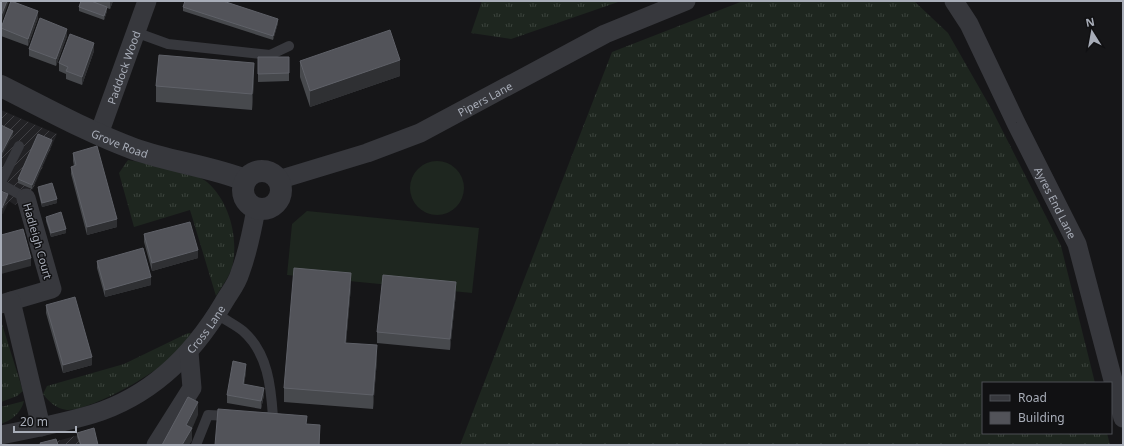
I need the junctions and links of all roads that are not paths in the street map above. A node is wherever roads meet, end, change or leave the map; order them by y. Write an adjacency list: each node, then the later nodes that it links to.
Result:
1 (147, 1): 4 (street, Paddock Wood)
2 (686, 1): 10 (street, Pipers Lane)
3 (954, 1): 19 (street, Ayres End Lane)
4 (135, 32): 5 (lane); 7 (street, Paddock Wood)
5 (289, 46)
6 (1, 86): 7 (street, Grove Road)
7 (98, 134): 9 (street, Grove Road)
8 (19, 146): 11 (lane)
9 (246, 180): 10 (street); 13 (street)
10 (278, 180): 13 (street)
11 (1, 183): 12 (lane)
12 (26, 198): 14 (street, Hadleigh Court)
13 (256, 209): 15 (street, Cross Lane)
14 (6, 302): 20 (street, Hadleigh Court)
15 (217, 314): 16 (street, Cross Lane); 18 (lane)
16 (189, 352): 20 (street); 22 (street, Cross Lane)
17 (237, 416): 23 (lane)
18 (251, 416)
19 (1123, 418)
20 (42, 427): 21 (street)
21 (1, 435)
22 (156, 445)
23 (196, 445)

